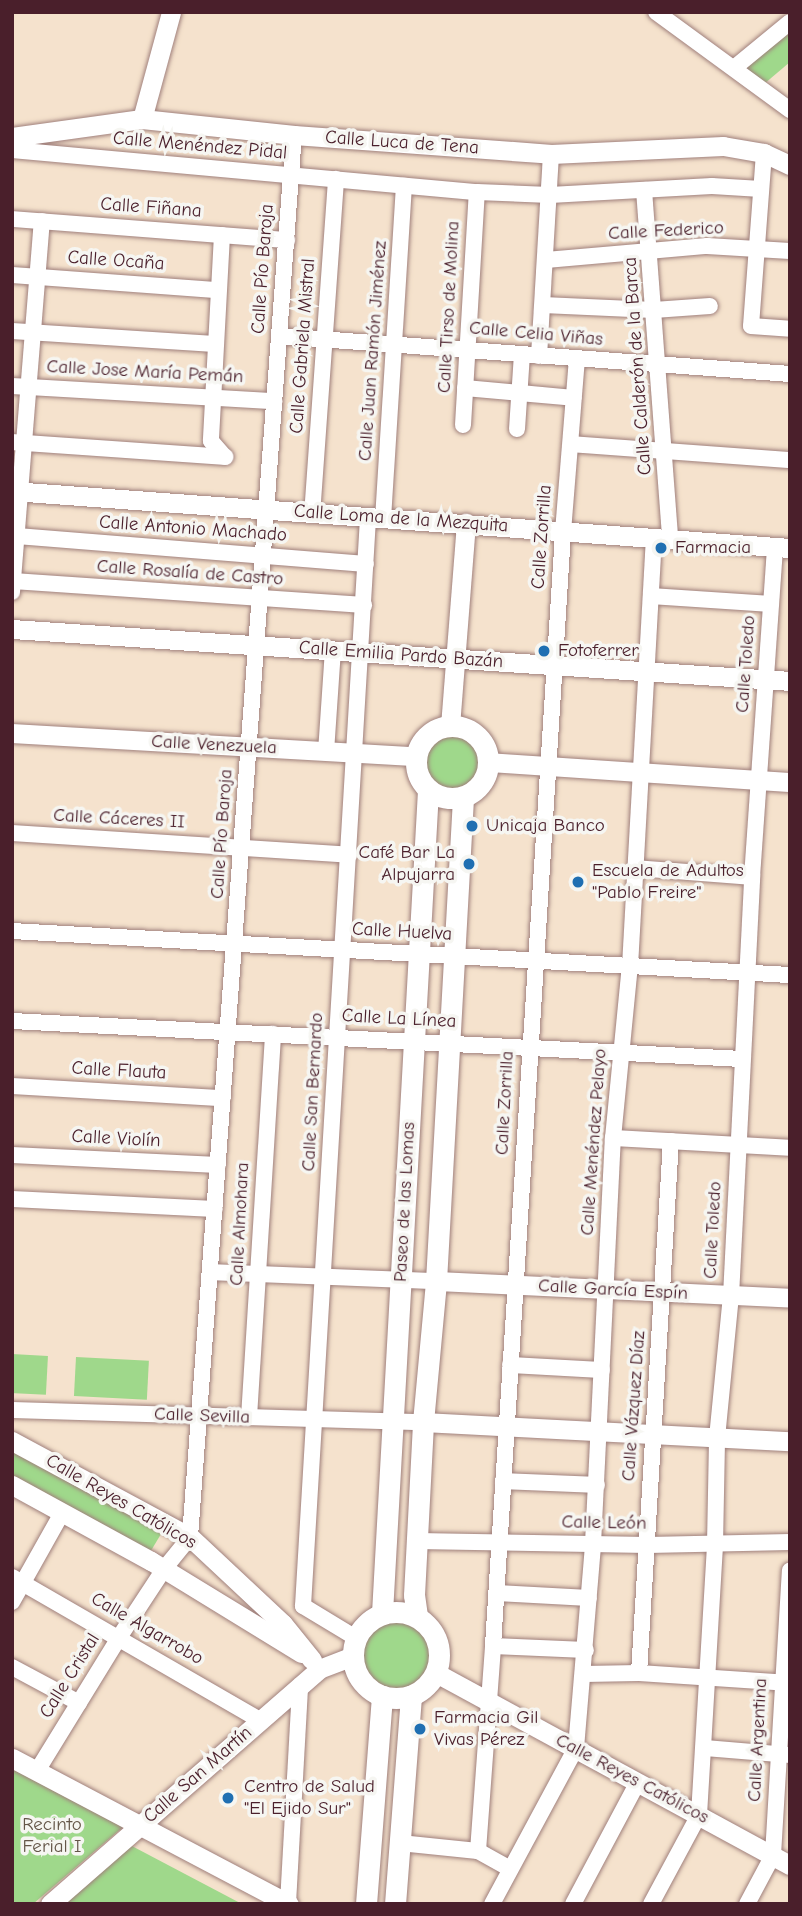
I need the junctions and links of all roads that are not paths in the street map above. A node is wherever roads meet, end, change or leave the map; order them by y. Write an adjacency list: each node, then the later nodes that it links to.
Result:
1 (172, 12): 6 (street)
2 (656, 12): 4 (street)
3 (790, 22): 4 (street)
4 (734, 68): 5 (street)
5 (790, 110)
6 (142, 119): 7 (street, Calle Luca de Tena); 8 (street, Calle Luca de Tena)
7 (294, 135): 11 (street, Calle Luca de Tena); 13 (street, Calle Pío Baroja)
8 (12, 137)
9 (12, 150): 13 (street, Calle Menéndez Pidal)
10 (764, 153): 11 (street, Calle Luca de Tena); 12 (street, Calle Luca de Tena); 16 (street)
11 (551, 155): 19 (street)
12 (790, 165)
13 (291, 175): 14 (street, Calle Menéndez Pidal); 23 (street, Calle Pío Baroja)
14 (336, 179): 15 (street, Calle Menéndez Pidal); 38 (street, Calle Gabriela Mistral)
15 (404, 186): 18 (street, Calle Menéndez Pidal); 40 (street, Calle Juan Ramón Jiménez)
16 (761, 189): 17 (street, Calle Menéndez Pidal); 24 (street)
17 (645, 190): 19 (street, Calle Menéndez Pidal); 26 (street, Calle Calderón de la Barca)
18 (477, 192): 19 (street, Calle Menéndez Pidal); 41 (street, Calle Tirso de Molina)
19 (550, 195): 27 (street)
20 (12, 219): 21 (street, Calle Fiñana)
21 (42, 221): 22 (street, Calle Fiñana); 29 (street)
22 (222, 235): 23 (street, Calle Fiñana); 30 (street)
23 (287, 240): 37 (street, Calle Pío Baroja)
24 (757, 249): 25 (street, Calle Federico); 26 (street, Calle Federico); 34 (street)
25 (790, 251)
26 (650, 252): 27 (street, Calle Federico); 33 (street, Calle Calderón de la Barca)
27 (546, 260): 31 (street)
28 (12, 275): 29 (street, Calle Ocaña)
29 (38, 277): 30 (street, Calle Ocaña); 36 (street)
30 (218, 290): 39 (street)
31 (542, 305): 33 (street); 43 (street)
32 (710, 306): 33 (street)
33 (654, 310): 45 (street, Calle Calderón de la Barca)
34 (790, 329)
35 (12, 331): 36 (street)
36 (34, 332): 39 (street); 48 (street)
37 (279, 336): 38 (street, Calle Celia Viñas); 53 (street, Calle Pío Baroja)
38 (323, 339): 40 (street, Calle Celia Viñas); 62 (street, Calle Gabriela Mistral)
39 (215, 344): 51 (street)
40 (395, 345): 41 (street, Calle Celia Viñas); 63 (street, Calle Juan Ramón Jiménez)
41 (467, 350): 42 (street, Calle Celia Viñas); 49 (street, Calle Tirso de Molina)
42 (522, 354): 43 (street, Calle Celia Viñas); 50 (street)
43 (539, 356): 44 (street, Calle Celia Viñas)
44 (578, 359): 45 (street, Calle Celia Viñas); 52 (street, Calle Zorrilla)
45 (659, 365): 46 (street, Calle Celia Viñas); 58 (street, Calle Calderón de la Barca)
46 (790, 374)
47 (12, 386): 48 (street, Calle Jose María Pemán)
48 (30, 387): 51 (street, Calle Jose María Pemán); 56 (street)
49 (465, 388): 50 (street); 54 (street, Calle Tirso de Molina)
50 (519, 394): 52 (street); 55 (street)
51 (212, 397): 53 (street, Calle Jose María Pemán); 56 (street)
52 (574, 398): 57 (street, Calle Zorrilla)
53 (275, 401): 61 (street, Calle Pío Baroja)
54 (463, 425)
55 (517, 429)
56 (19, 442): 60 (street)
57 (570, 444): 58 (street); 65 (street, Calle Zorrilla)
58 (666, 450): 59 (street); 67 (street, Calle Calderón de la Barca)
59 (790, 460)
60 (17, 491): 61 (street, Calle Loma de la Mezquita); 66 (street)
61 (267, 509): 62 (street, Calle Loma de la Mezquita); 69 (street, Calle Pío Baroja)
62 (312, 515): 63 (street, Calle Loma de la Mezquita)
63 (376, 518): 64 (street, Calle Loma de la Mezquita); 70 (street, Calle San Bernardo)
64 (466, 523): 65 (street, Calle Loma de la Mezquita); 81 (street)
65 (563, 532): 67 (street, Calle Loma de la Mezquita); 82 (street, Calle Zorrilla)
66 (17, 536): 69 (street, Calle Antonio Machado); 71 (street)
67 (662, 538): 68 (street, Calle Loma de la Mezquita); 73 (street, Calle Menéndez Pelayo)
68 (783, 547): 75 (street, Calle Toledo)
69 (264, 556): 70 (street, Calle Antonio Machado); 74 (street, Calle Pío Baroja)
70 (366, 564): 76 (street, Calle San Bernardo)
71 (13, 581): 72 (street); 74 (street, Calle Rosalía de Castro)
72 (12, 592)
73 (651, 596): 75 (street); 83 (street, Calle Menéndez Pelayo)
74 (261, 599): 76 (street, Calle Rosalía de Castro); 78 (street, Calle Pío Baroja)
75 (771, 604): 84 (street, Calle Toledo)
76 (364, 605): 80 (street, Calle San Bernardo)
77 (12, 629): 78 (street, Calle Emilia Pardo Bazán)
78 (257, 646): 79 (street, Calle Emilia Pardo Bazán); 88 (street, Calle Pío Baroja)
79 (333, 650): 80 (street, Calle Emilia Pardo Bazán); 89 (street)
80 (361, 652): 81 (street, Calle Emilia Pardo Bazán); 90 (street, Calle San Bernardo)
81 (456, 658): 82 (street, Calle Emilia Pardo Bazán); 86 (street)
82 (555, 665): 83 (street, Calle Emilia Pardo Bazán); 93 (street, Calle Zorrilla)
83 (646, 673): 84 (street, Calle Emilia Pardo Bazán); 94 (street, Calle Menéndez Pelayo)
84 (767, 679): 85 (street, Calle Emilia Pardo Bazán); 95 (street, Calle Toledo)
85 (790, 681)
86 (450, 726): 91 (main road); 92 (main road)
87 (12, 733): 88 (street, Calle Venezuela)
88 (250, 747): 89 (street, Calle Venezuela); 100 (street, Calle Pío Baroja)
89 (326, 751): 90 (street, Calle Venezuela)
90 (355, 753): 91 (street, Calle Venezuela); 101 (street, Calle San Bernardo)
91 (416, 756): 97 (main road)
92 (488, 762): 93 (street); 98 (main road)
93 (548, 765): 94 (street); 109 (street, Calle Zorrilla)
94 (639, 774): 95 (street); 102 (street, Calle Menéndez Pelayo)
95 (759, 780): 96 (street); 103 (street, Calle Toledo)
96 (790, 782)
97 (428, 790): 98 (main road); 107 (main road, Paseo de las Lomas)
98 (463, 797): 108 (main road, Paseo de las Lomas)
99 (12, 833): 100 (street, Calle Cáceres II)
100 (242, 847): 101 (street, Calle Cáceres II); 105 (street, Calle Pío Baroja)
101 (349, 855): 106 (street, Calle San Bernardo)
102 (635, 868): 103 (street); 110 (street, Calle Menéndez Pelayo)
103 (752, 877): 111 (street, Calle Toledo)
104 (12, 932): 105 (street, Calle Huelva)
105 (235, 944): 106 (street, Calle Huelva); 114 (street, Calle Pío Baroja)
106 (343, 949): 107 (street, Calle Huelva); 116 (street, Calle San Bernardo)
107 (419, 953): 108 (street, Calle Huelva); 117 (main road, Paseo de las Lomas)
108 (454, 955): 109 (street, Calle Huelva); 118 (main road, Paseo de las Lomas)
109 (536, 960): 110 (street, Calle Huelva); 119 (street, Calle Zorrilla)
110 (630, 966): 111 (street, Calle Huelva); 120 (street, Calle Menéndez Pelayo)
111 (746, 971): 112 (street, Calle Huelva); 121 (street, Calle Toledo)
112 (790, 975)
113 (12, 1021): 114 (street, Calle La Línea)
114 (228, 1031): 115 (street, Calle La Línea); 123 (street, Calle Pío Baroja)
115 (273, 1034): 116 (street, Calle La Línea); 133 (street, Calle Almohara)
116 (338, 1037): 117 (street, Calle La Línea); 134 (street, Calle San Bernardo)
117 (414, 1040): 118 (street, Calle La Línea); 135 (main road, Paseo de las Lomas)
118 (449, 1042): 119 (street, Calle La Línea); 136 (main road, Paseo de las Lomas)
119 (530, 1046): 120 (street, Calle La Línea); 137 (street, Calle Zorrilla)
120 (621, 1051): 121 (street, Calle La Línea); 124 (street, Calle Menéndez Pelayo)
121 (742, 1059): 126 (street, Calle Toledo)
122 (12, 1086): 123 (street, Calle Flauta)
123 (223, 1098): 129 (street, Calle Pío Baroja)
124 (613, 1138): 125 (street); 138 (street, Calle Menéndez Pelayo)
125 (671, 1141): 126 (street); 139 (street, Calle Vázquez Díaz)
126 (738, 1145): 127 (street); 140 (street, Calle Toledo)
127 (790, 1148)
128 (12, 1155): 129 (street, Calle Violín)
129 (218, 1165): 131 (street, Calle Pío Baroja)
130 (12, 1199): 131 (street)
131 (215, 1209): 132 (street, Calle Pío Baroja)
132 (210, 1272): 133 (street); 145 (street, Calle Pío Baroja)
133 (258, 1274): 134 (street); 146 (street, Calle Almohara)
134 (323, 1276): 135 (street); 147 (street, Calle San Bernardo)
135 (401, 1279): 136 (street); 148 (main road, Paseo de las Lomas)
136 (436, 1281): 137 (street, Calle García Espín); 149 (main road, Paseo de las Lomas)
137 (516, 1284): 138 (street, Calle García Espín); 142 (street, Calle Zorrilla)
138 (606, 1290): 139 (street, Calle García Espín); 143 (street, Calle Menéndez Pelayo)
139 (663, 1293): 140 (street, Calle García Espín); 152 (street, Calle Vázquez Díaz)
140 (731, 1296): 141 (street, Calle García Espín); 153 (street, Calle Toledo)
141 (790, 1298)
142 (510, 1365): 143 (street); 150 (street, Calle Zorrilla)
143 (602, 1370): 151 (street, Calle Menéndez Pelayo)
144 (12, 1410): 145 (street, Calle Sevilla)
145 (199, 1415): 146 (street, Calle Sevilla); 160 (street, Calle Pío Baroja)
146 (249, 1417): 147 (street, Calle Sevilla)
147 (315, 1419): 148 (street, Calle Sevilla); 177 (street, Calle San Bernardo)
148 (392, 1421): 149 (street, Calle Sevilla); 173 (main road, Paseo de las Lomas)
149 (424, 1422): 150 (street); 161 (main road, Paseo de las Lomas)
150 (507, 1426): 151 (street); 156 (street, Calle Zorrilla)
151 (599, 1431): 152 (street); 158 (street, Calle Menéndez Pelayo)
152 (652, 1436): 153 (street); 165 (street, Calle Vázquez Díaz)
153 (717, 1438): 155 (street); 166 (street, Calle Toledo)
154 (12, 1441): 160 (street, Calle Reyes Católicos)
155 (790, 1441)
156 (503, 1480): 158 (street); 163 (street, Calle Zorrilla)
157 (12, 1485): 159 (street, Calle Reyes Católicos)
158 (597, 1485): 164 (street, Calle Menéndez Pelayo)
159 (62, 1513): 167 (street, Calle Reyes Católicos); 169 (street)
160 (190, 1537): 167 (street, Calle Cristal); 179 (street, Calle Reyes Católicos)
161 (417, 1541): 163 (street, Calle León); 174 (main road, Paseo de las Lomas)
162 (790, 1542): 166 (street, Calle León)
163 (499, 1543): 164 (street, Calle León); 170 (street, Calle Zorrilla)
164 (593, 1544): 165 (street, Calle León); 171 (street, Calle Menéndez Pelayo)
165 (648, 1545): 166 (street, Calle León); 182 (street, Calle Vázquez Díaz)
166 (715, 1545): 184 (street, Calle Toledo)
167 (164, 1569): 175 (street, Calle Cristal); 179 (street, Calle Reyes Católicos)
168 (790, 1571): 185 (street, Calle Argentina)
169 (18, 1580): 172 (street); 175 (street, Calle Algarrobo)
170 (497, 1593): 171 (street); 176 (street, Calle Zorrilla)
171 (589, 1598): 178 (street, Calle Menéndez Pelayo)
172 (12, 1602)
173 (382, 1613): 174 (main road); 177 (main road)
174 (416, 1616): 181 (main road)
175 (120, 1636): 190 (street, Calle Cristal); 191 (street, Calle Algarrobo)
176 (494, 1646): 178 (street); 189 (street, Calle Zorrilla)
177 (355, 1647): 179 (street, Calle San Martín); 187 (main road)
178 (586, 1650): 183 (street, Calle Menéndez Pelayo)
179 (316, 1664): 186 (street, Calle San Martín)
180 (12, 1667): 190 (street)
181 (436, 1673): 188 (main road); 189 (street, Calle Reyes Católicos)
182 (639, 1673): 183 (street); 184 (street)
183 (584, 1674): 192 (street, Calle Menéndez Pelayo)
184 (706, 1679): 185 (street); 193 (street, Calle Toledo)
185 (786, 1683): 194 (street, Calle Argentina)
186 (300, 1685): 191 (street, Calle San Martín); 205 (street)
187 (382, 1696): 188 (main road); 206 (main road)
188 (411, 1696): 200 (main road)
189 (490, 1702): 192 (street, Calle Reyes Católicos); 201 (street, Calle Zorrilla)
190 (79, 1703): 196 (street, Calle Cristal)
191 (260, 1720): 199 (street, Calle San Martín)
192 (576, 1748): 197 (street, Calle Reyes Católicos); 203 (street)
193 (704, 1748): 194 (street); 198 (street, Calle Toledo)
194 (785, 1754): 202 (street, Calle Argentina)
195 (12, 1758): 196 (street)
196 (37, 1771): 199 (street)
197 (638, 1782): 198 (street, Calle Reyes Católicos); 209 (street)
198 (699, 1815): 202 (street, Calle Reyes Católicos); 210 (street, Calle Toledo)
199 (140, 1826): 204 (street, Calle San Martín); 205 (street)
200 (400, 1843): 201 (street); 207 (main road)
201 (478, 1851): 203 (street)
202 (781, 1860): 211 (street, Calle Argentina)
203 (510, 1869): 208 (street)
204 (50, 1904)
205 (289, 1904)
206 (366, 1904)
207 (395, 1904)
208 (492, 1904)
209 (573, 1904)
210 (651, 1904)
211 (747, 1904)

